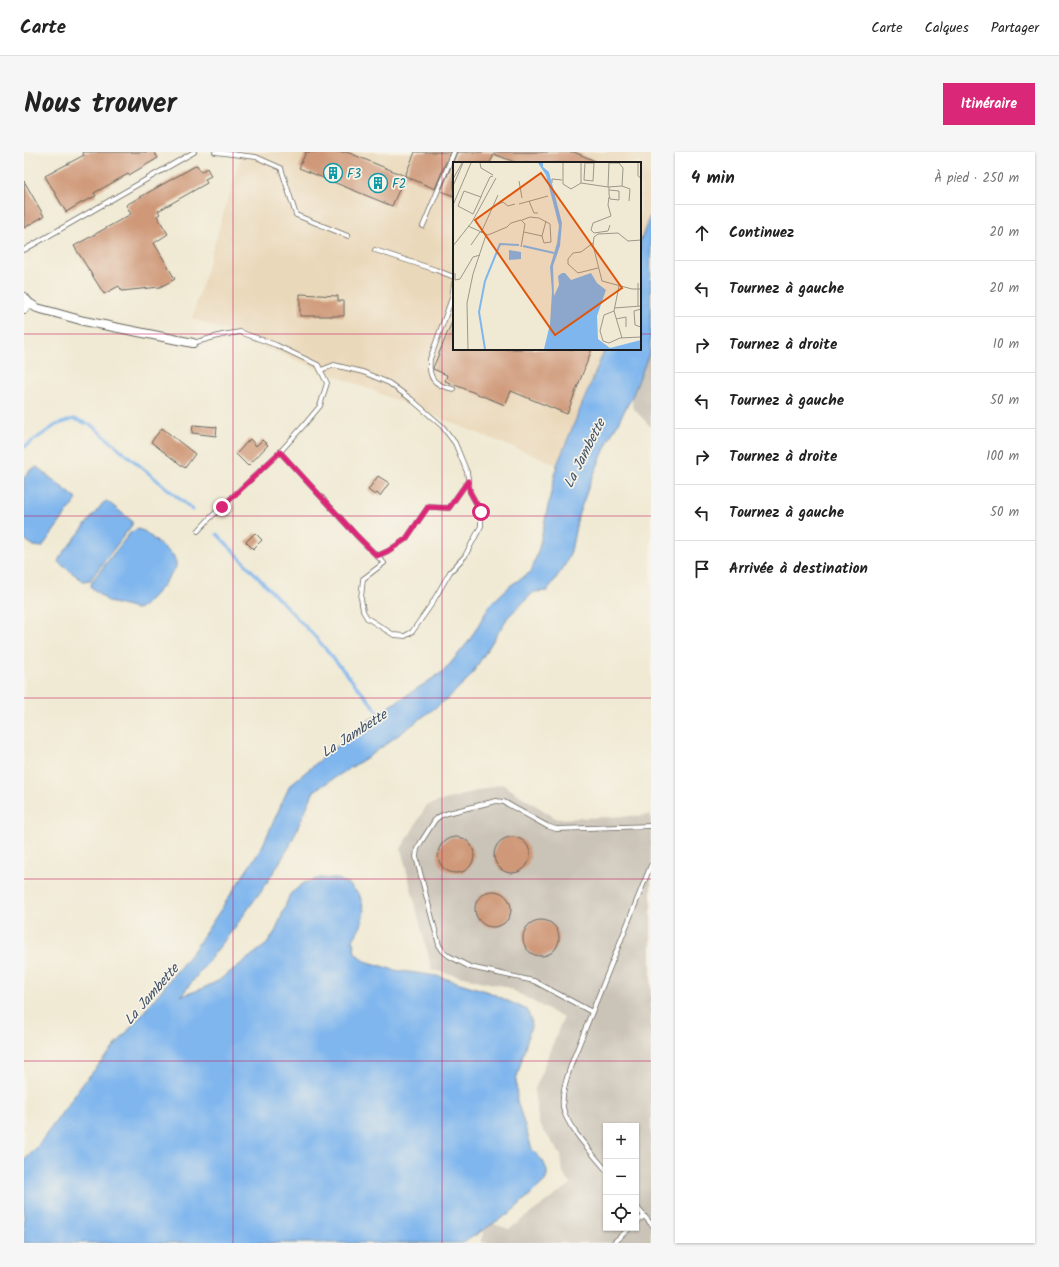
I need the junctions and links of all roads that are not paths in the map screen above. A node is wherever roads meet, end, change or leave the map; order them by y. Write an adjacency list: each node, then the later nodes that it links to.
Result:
1 (194, 152): 6 (lane)
2 (215, 152): 5 (lane)
3 (454, 152): 4 (lane)
4 (423, 226)
5 (348, 236)
6 (24, 250)
7 (375, 250): 8 (lane)
8 (453, 277)
9 (453, 290): 13 (lane)
10 (26, 303): 11 (street)
11 (193, 343): 12 (lane)
12 (320, 370): 14 (lane); 15 (lane)
13 (453, 389)
14 (280, 452): 16 (lane); 17 (lane)
15 (468, 481): 17 (lane); 17 (lane)
16 (198, 531)
17 (377, 556)
18 (651, 826): 20 (lane)
19 (651, 865): 20 (lane)
20 (592, 1012): 21 (lane)
21 (603, 1166)
22 (639, 1210): 23 (lane)
23 (644, 1216): 24 (lane); 25 (lane)
24 (639, 1220)
25 (651, 1224)
26 (627, 1231): 27 (lane)
27 (613, 1243)

